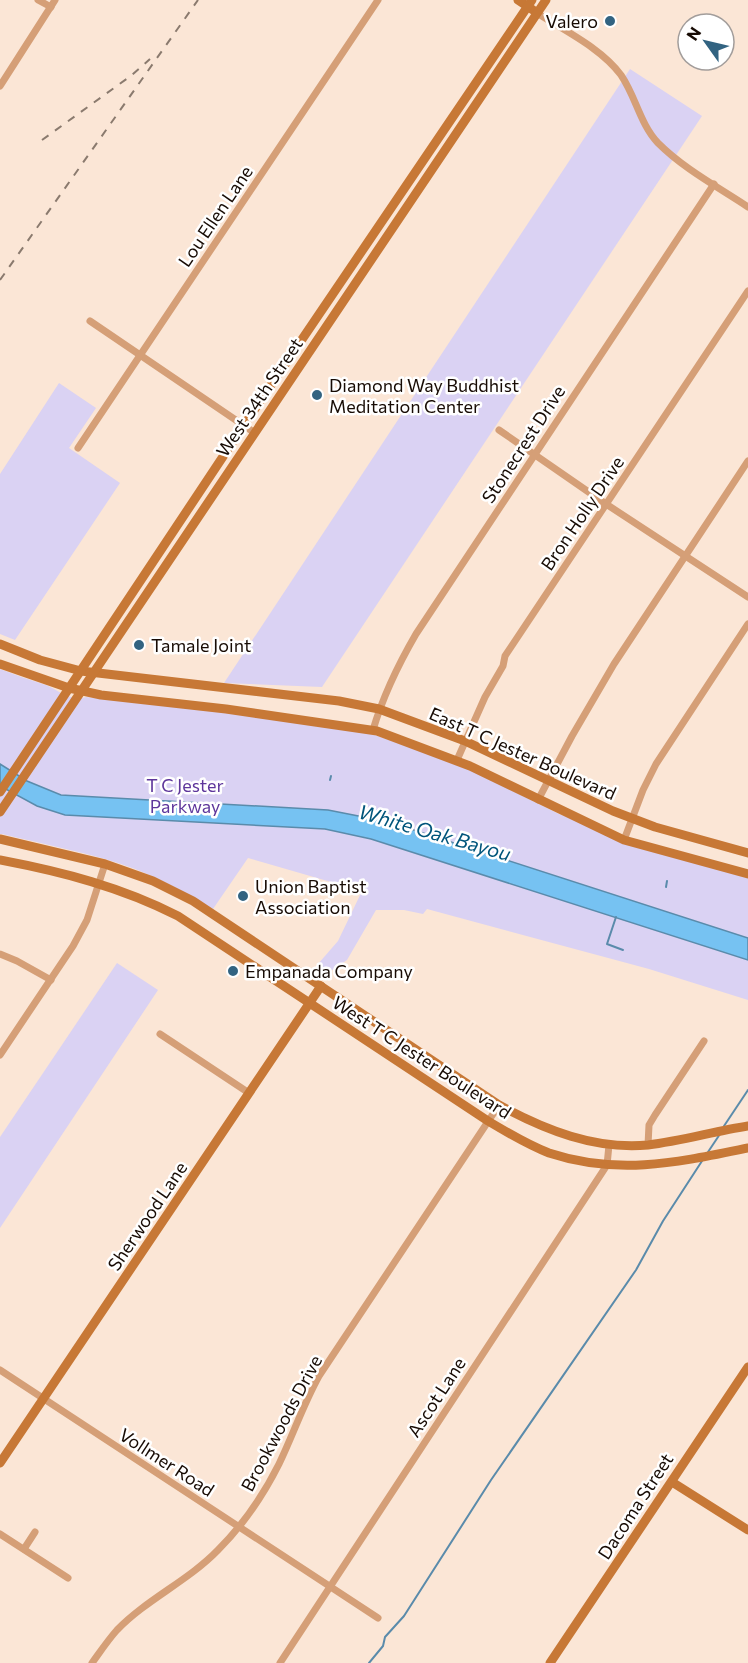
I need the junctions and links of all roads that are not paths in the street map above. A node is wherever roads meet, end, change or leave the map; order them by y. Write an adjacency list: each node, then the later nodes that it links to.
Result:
1 (38, 0): 5 (street)
2 (378, 0): 17 (street, Lou Ellen Lane)
3 (518, 0): 6 (main road)
4 (546, 0): 7 (main road, West 34th Street)
5 (53, 3): 8 (street)
6 (530, 3): 7 (main road); 11 (main road, West 34th Street)
7 (537, 13): 9 (street); 12 (main road, West 34th Street)
8 (0, 86)
9 (714, 184): 10 (street); 22 (street, Stonecrest Drive)
10 (748, 207)
11 (348, 272): 12 (main road); 15 (main road, West 34th Street)
12 (359, 278): 16 (main road, West 34th Street)
13 (748, 291): 24 (street, Bron Holly Drive)
14 (90, 321): 17 (street)
15 (297, 347): 16 (main road); 18 (main road, West 34th Street)
16 (308, 354): 20 (main road, West 34th Street)
17 (140, 356): 18 (street); 21 (street, Lou Ellen Lane)
18 (244, 426): 20 (street); 26 (main road, West 34th Street)
19 (498, 430): 22 (street)
20 (255, 433): 27 (main road, West 34th Street)
21 (78, 448)
22 (534, 454): 24 (street); 37 (street, Stonecrest Drive)
23 (748, 461): 25 (street)
24 (606, 504): 25 (street); 40 (street, Bron Holly Drive)
25 (686, 556): 28 (street); 43 (street)
26 (150, 566): 27 (main road); 32 (main road, West 34th Street)
27 (160, 573): 33 (main road, West 34th Street)
28 (748, 597)
29 (748, 624): 47 (street)
30 (0, 644): 32 (main road, East T C Jester Boulevard)
31 (1, 664): 34 (main road, East T C Jester Boulevard)
32 (81, 671): 33 (main road, East T C Jester Boulevard); 34 (main road, West 34th Street)
33 (93, 671): 35 (main road, East T C Jester Boulevard); 36 (main road, West 34th Street)
34 (69, 688): 36 (main road, East T C Jester Boulevard); 41 (main road, West 34th Street)
35 (234, 690): 37 (main road, East T C Jester Boulevard); 38 (main road)
36 (81, 691): 38 (main road, East T C Jester Boulevard); 41 (main road, West 34th Street)
37 (379, 709): 39 (street, Stonecrest Drive); 40 (main road, East T C Jester Boulevard)
38 (231, 710): 39 (main road, East T C Jester Boulevard)
39 (373, 730): 42 (main road, East T C Jester Boulevard)
40 (465, 741): 42 (street, Bron Holly Drive); 43 (main road, East T C Jester Boulevard)
41 (29, 759): 44 (main road, West 34th Street); 46 (main road, West 34th Street)
42 (457, 760): 45 (main road, East T C Jester Boulevard)
43 (548, 782): 45 (street); 47 (main road, East T C Jester Boulevard)
44 (0, 792)
45 (538, 800): 49 (main road, East T C Jester Boulevard)
46 (0, 812)
47 (632, 818): 49 (street); 50 (main road, East T C Jester Boulevard)
48 (0, 838): 52 (main road, West T C Jester Boulevard)
49 (624, 840): 53 (main road, East T C Jester Boulevard)
50 (748, 853)
51 (0, 860): 54 (main road, West T C Jester Boulevard)
52 (105, 864): 54 (street); 57 (main road, West T C Jester Boulevard)
53 (748, 874)
54 (100, 883): 56 (street); 58 (main road, West T C Jester Boulevard)
55 (0, 954): 56 (street)
56 (51, 980): 61 (street)
57 (321, 986): 58 (main road, Sherwood Lane); 63 (main road, West T C Jester Boulevard)
58 (309, 1004): 62 (main road, Sherwood Lane); 64 (main road, West T C Jester Boulevard)
59 (160, 1034): 62 (street)
60 (704, 1041): 67 (street)
61 (0, 1055)
62 (249, 1093): 72 (main road, Sherwood Lane)
63 (499, 1105): 64 (street, Brookwoods Drive); 66 (main road, West T C Jester Boulevard)
64 (488, 1121): 69 (main road, West T C Jester Boulevard); 75 (street, Brookwoods Drive)
65 (743, 1127): 67 (main road, West T C Jester Boulevard)
66 (609, 1145): 67 (main road, West T C Jester Boulevard); 69 (street, Ascot Lane)
67 (648, 1145)
68 (748, 1148): 69 (main road, West T C Jester Boulevard)
69 (607, 1165): 81 (street, Ascot Lane)
70 (748, 1367): 74 (main road, Dacoma Street)
71 (0, 1370): 72 (street, Vollmer Road)
72 (43, 1398): 73 (main road, Sherwood Lane); 75 (street, Vollmer Road)
73 (0, 1462)
74 (672, 1482): 76 (main road); 85 (main road, Dacoma Street)
75 (239, 1527): 81 (street, Vollmer Road); 83 (street, Brookwoods Drive)
76 (748, 1530)
77 (35, 1532): 79 (street)
78 (0, 1534): 79 (street)
79 (24, 1549): 80 (street)
80 (68, 1578)
81 (330, 1587): 82 (street, Vollmer Road); 84 (street, Ascot Lane)
82 (378, 1618)
83 (93, 1663)
84 (280, 1663)
85 (550, 1663)

